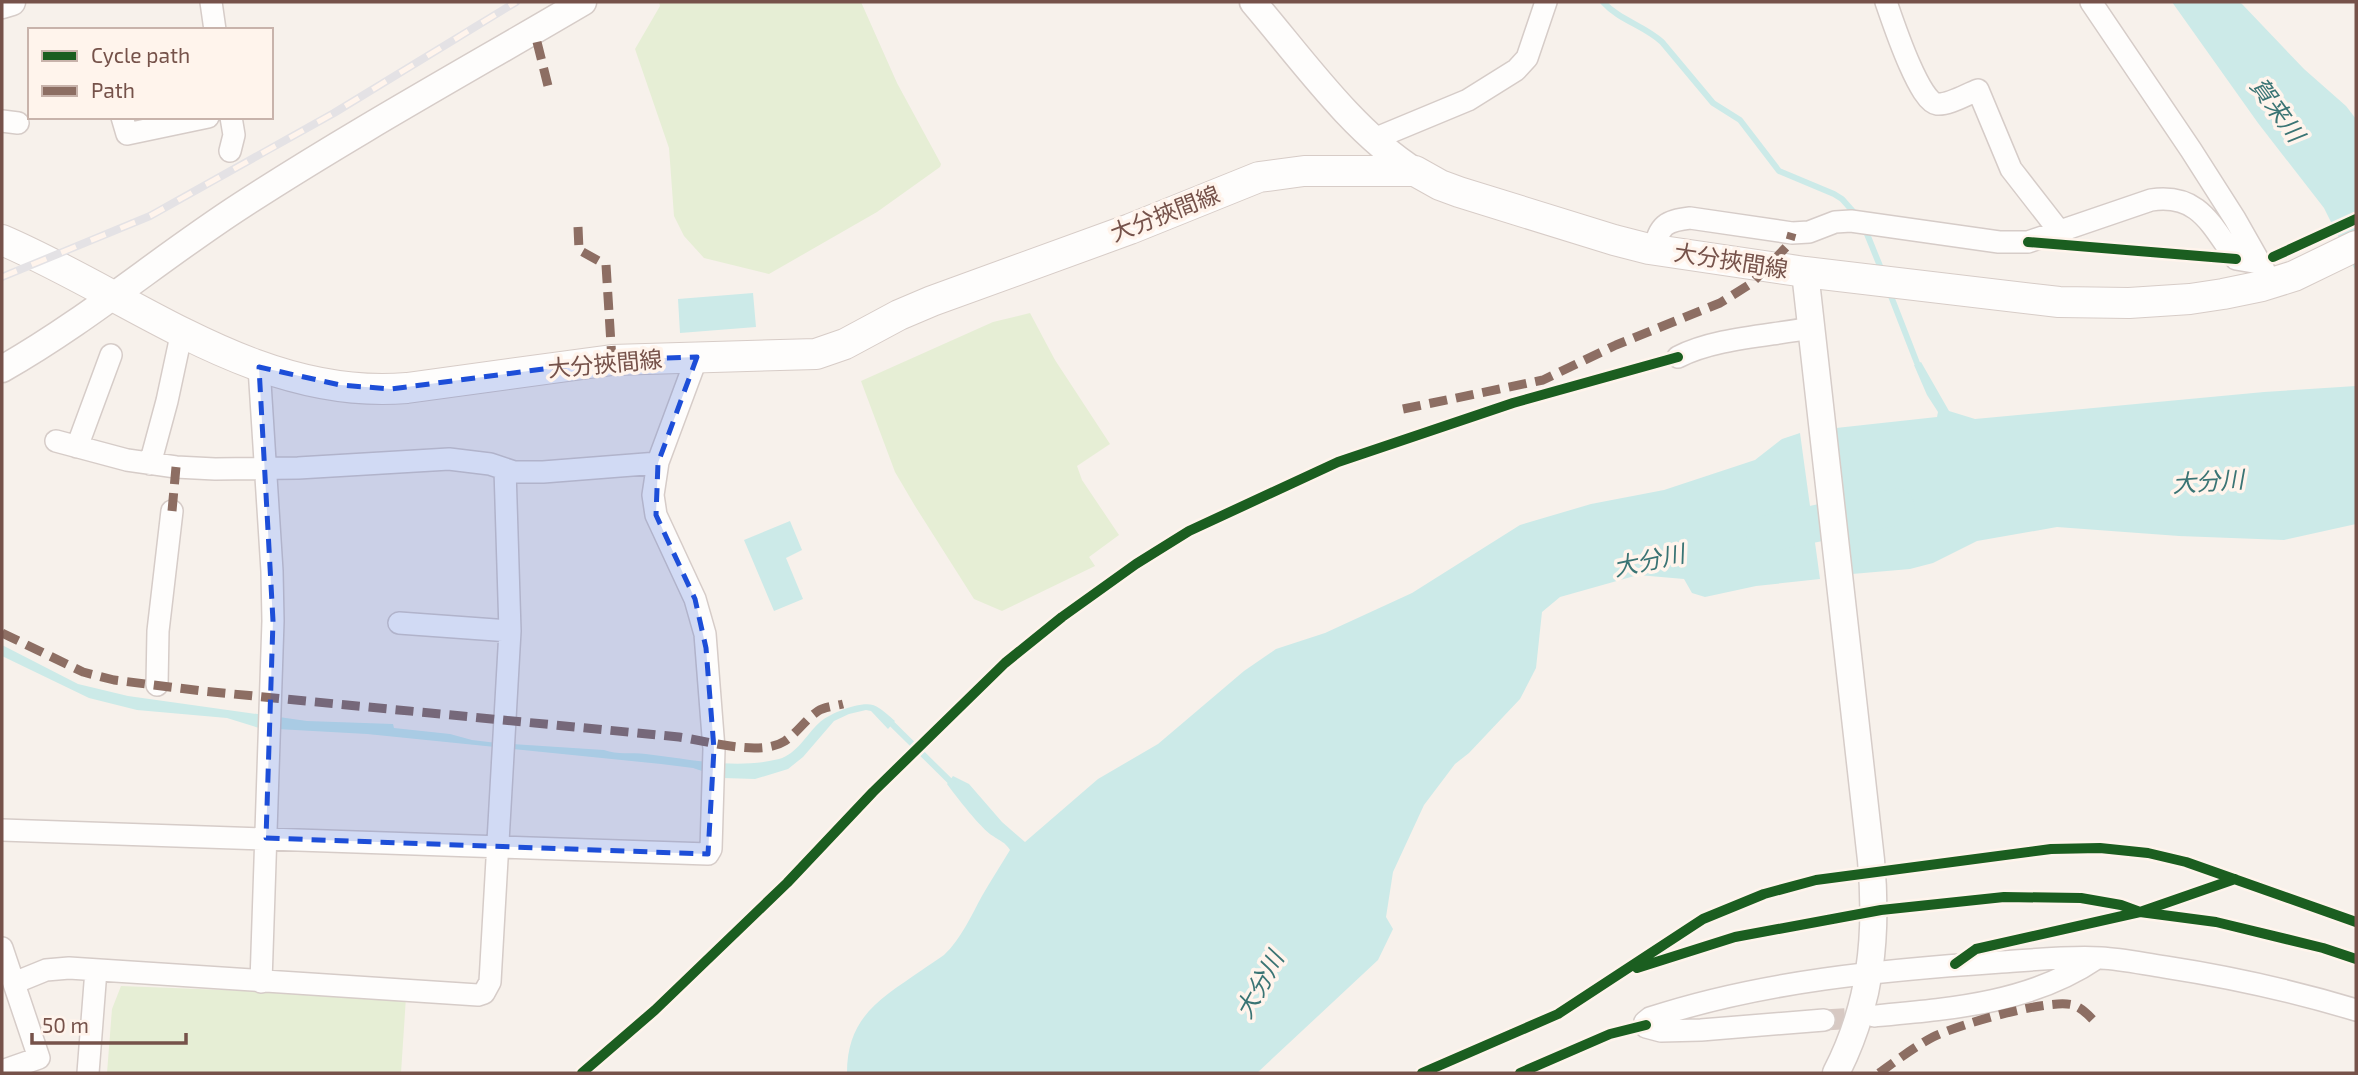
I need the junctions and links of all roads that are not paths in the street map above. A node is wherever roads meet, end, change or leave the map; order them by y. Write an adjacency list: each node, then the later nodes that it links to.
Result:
1 (12, 2): 8 (street)
2 (211, 2): 9 (street)
3 (583, 2): 22 (street)
4 (1253, 2): 13 (street)
5 (1546, 2): 13 (street)
6 (1886, 2): 16 (street)
7 (2091, 2): 21 (street)
8 (2, 5)
9 (215, 28)
10 (123, 119): 11 (street)
11 (198, 119)
12 (231, 119): 14 (street)
13 (1374, 139): 15 (street)
14 (230, 151)
15 (1415, 171): 19 (main road, 大分挾間線); 26 (main road, 大分挾間線)
16 (2060, 232): 19 (street); 21 (street)
17 (2, 240): 22 (main road, 大分挾間線)
18 (2356, 246): 21 (main road, 大分挾間線)
19 (1654, 249): 20 (main road, 大分挾間線)
20 (1805, 272): 21 (main road, 大分挾間線); 24 (street)
21 (2275, 274)
22 (114, 298): 23 (main road, 大分挾間線); 29 (street)
23 (182, 331): 28 (main road, 大分挾間線); 33 (street)
24 (1811, 335): 27 (street); 45 (street)
25 (111, 355): 31 (street)
26 (697, 357): 28 (main road, 大分挾間線); 32 (street)
27 (1678, 357)
28 (259, 367): 34 (street)
29 (2, 369)
30 (56, 441): 31 (street)
31 (77, 447): 33 (street)
32 (658, 463): 35 (street); 42 (street)
33 (150, 464): 34 (street)
34 (265, 468): 35 (street); 41 (street)
35 (505, 470): 38 (street)
36 (172, 511): 39 (street)
37 (399, 623): 38 (street)
38 (510, 631): 42 (street)
39 (157, 685)
40 (2, 830): 41 (street)
41 (266, 838): 42 (street); 47 (street)
42 (498, 846): 47 (street)
43 (2, 948): 48 (street)
44 (2097, 958): 45 (street); 49 (street); 50 (street)
45 (1871, 968): 51 (street); 54 (street)
46 (96, 970): 47 (street); 48 (street); 53 (street)
47 (261, 982)
48 (14, 983): 52 (street)
49 (2356, 1010)
50 (1874, 1016)
51 (1824, 1020)
52 (2, 1071)
53 (88, 1073)
54 (1836, 1073)

